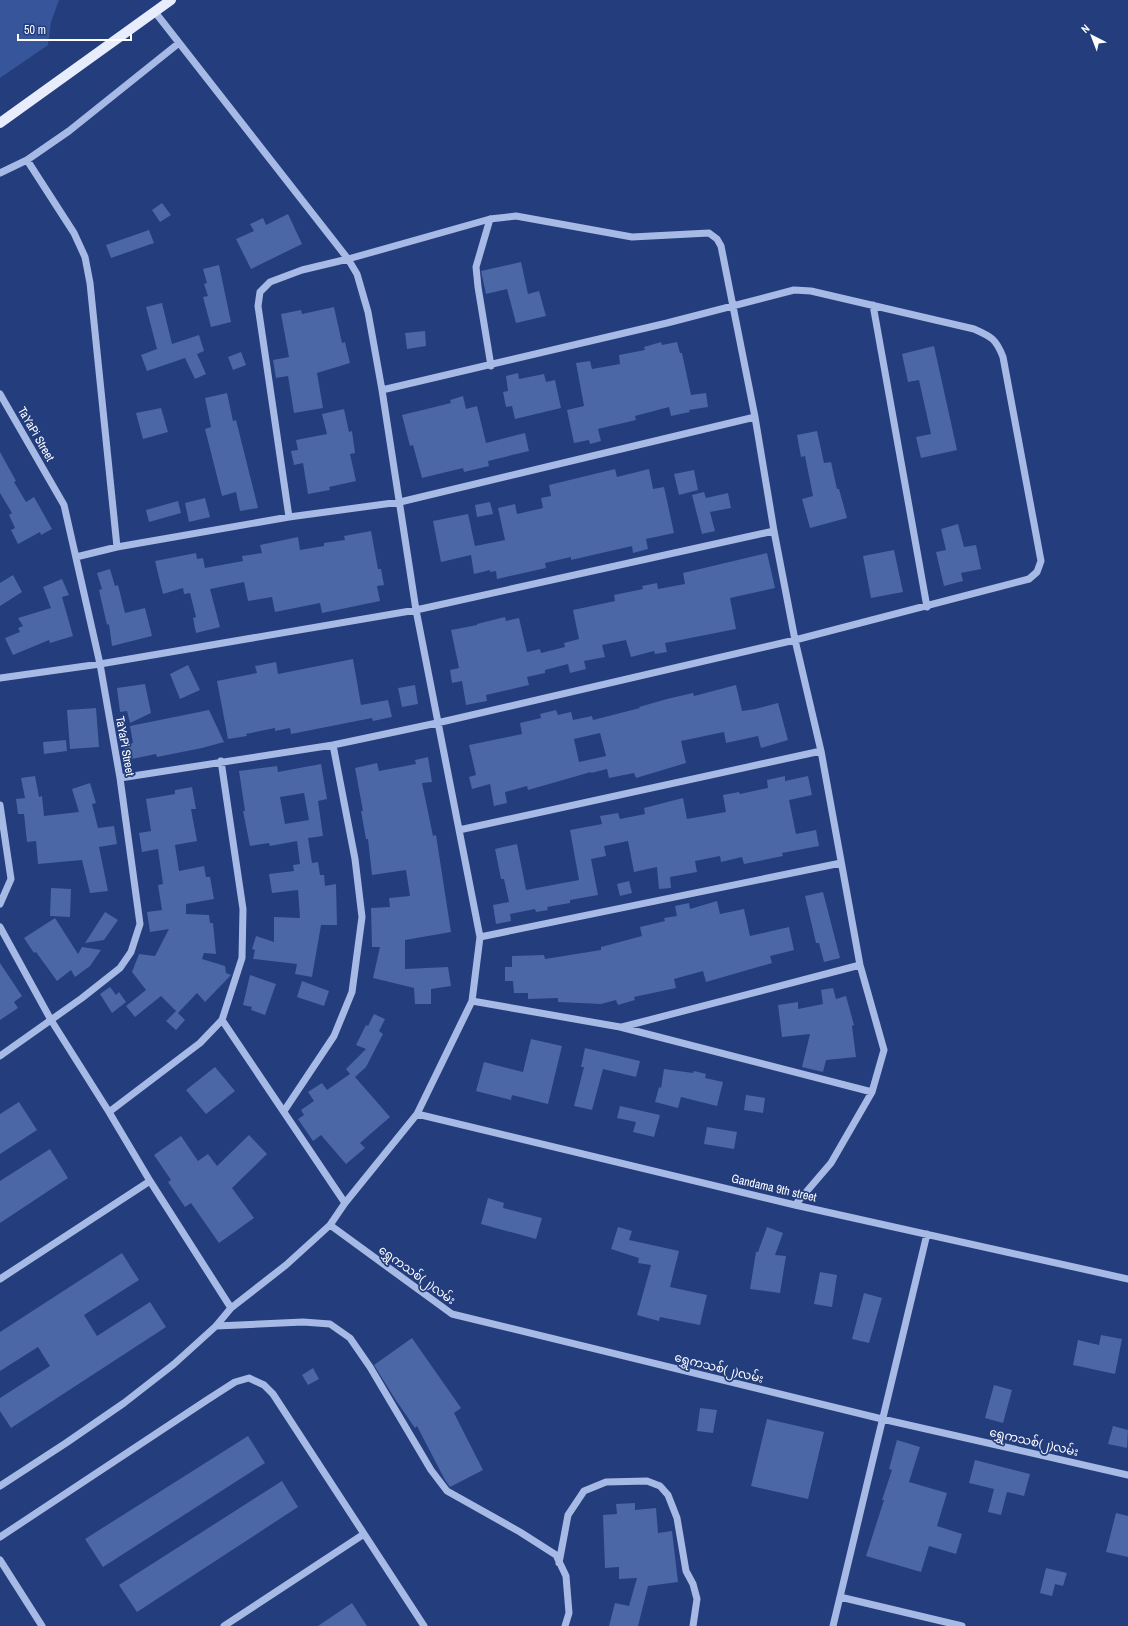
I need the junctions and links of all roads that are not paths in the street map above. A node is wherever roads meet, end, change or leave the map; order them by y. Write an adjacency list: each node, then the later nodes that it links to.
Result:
1 (171, 0): 2 (main road)
2 (154, 12): 3 (street); 4 (main road)
3 (179, 43): 5 (street); 8 (street)
4 (0, 124)
5 (27, 160): 6 (street); 18 (street)
6 (0, 173)
7 (490, 219): 8 (street); 10 (street); 11 (street)
8 (348, 259): 12 (street); 16 (street)
9 (873, 305): 10 (street); 20 (street); 20 (street)
10 (733, 306): 11 (street); 14 (street)
11 (491, 366): 12 (street)
12 (382, 390): 15 (street)
13 (0, 394): 19 (street, TaYaPi Street)
14 (755, 417): 15 (street); 17 (street)
15 (400, 502): 16 (street); 21 (street)
16 (289, 517): 18 (street)
17 (774, 531): 21 (street); 22 (street)
18 (117, 548): 19 (street)
19 (76, 557): 23 (street, TaYaPi Street)
20 (927, 607): 22 (street)
21 (416, 610): 23 (street); 25 (street)
22 (795, 640): 25 (street); 27 (street)
23 (100, 664): 24 (street); 29 (street, TaYaPi Street)
24 (0, 678)
25 (437, 723): 26 (street); 31 (street)
26 (333, 745): 28 (street); 43 (street)
27 (820, 751): 31 (street); 32 (street)
28 (221, 762): 29 (street); 39 (street)
29 (120, 778): 38 (street, TaYaPi Street)
30 (0, 805): 33 (street)
31 (459, 830): 35 (street)
32 (841, 863): 35 (street); 36 (street)
33 (0, 904)
34 (0, 927): 38 (street)
35 (480, 937): 37 (street)
36 (860, 965): 40 (street); 42 (street)
37 (472, 1001): 40 (street); 45 (street)
38 (51, 1020): 41 (street, TaYaPi Street); 44 (street)
39 (222, 1020): 43 (street); 44 (street)
40 (620, 1027): 42 (street)
41 (0, 1056)
42 (872, 1092): 48 (street)
43 (284, 1111): 47 (street)
44 (109, 1112): 46 (street)
45 (417, 1114): 47 (street); 48 (street, Gandama 9th street)
46 (150, 1180): 51 (street); 53 (street)
47 (345, 1204): 49 (street)
48 (795, 1204): 50 (street, Gandama 9th street)
49 (330, 1225): 53 (street); 55 (street, ရွှေကသစ်(၂)လမ်း)
50 (927, 1234): 52 (street, Gandama 9th street); 55 (street)
51 (0, 1279)
52 (1128, 1279)
53 (231, 1308): 54 (street)
54 (216, 1326): 57 (street); 61 (street)
55 (882, 1419): 56 (street, ရွှေကသစ်(၂)လမ်း); 62 (street)
56 (1128, 1475)
57 (0, 1486)
58 (364, 1534): 59 (street); 64 (street); 65 (street)
59 (0, 1536)
60 (0, 1560): 63 (street)
61 (559, 1563): 66 (street); 67 (street)
62 (840, 1597): 68 (street); 69 (street)
63 (42, 1626)
64 (224, 1626)
65 (424, 1626)
66 (565, 1626)
67 (693, 1626)
68 (833, 1626)
69 (962, 1626)

